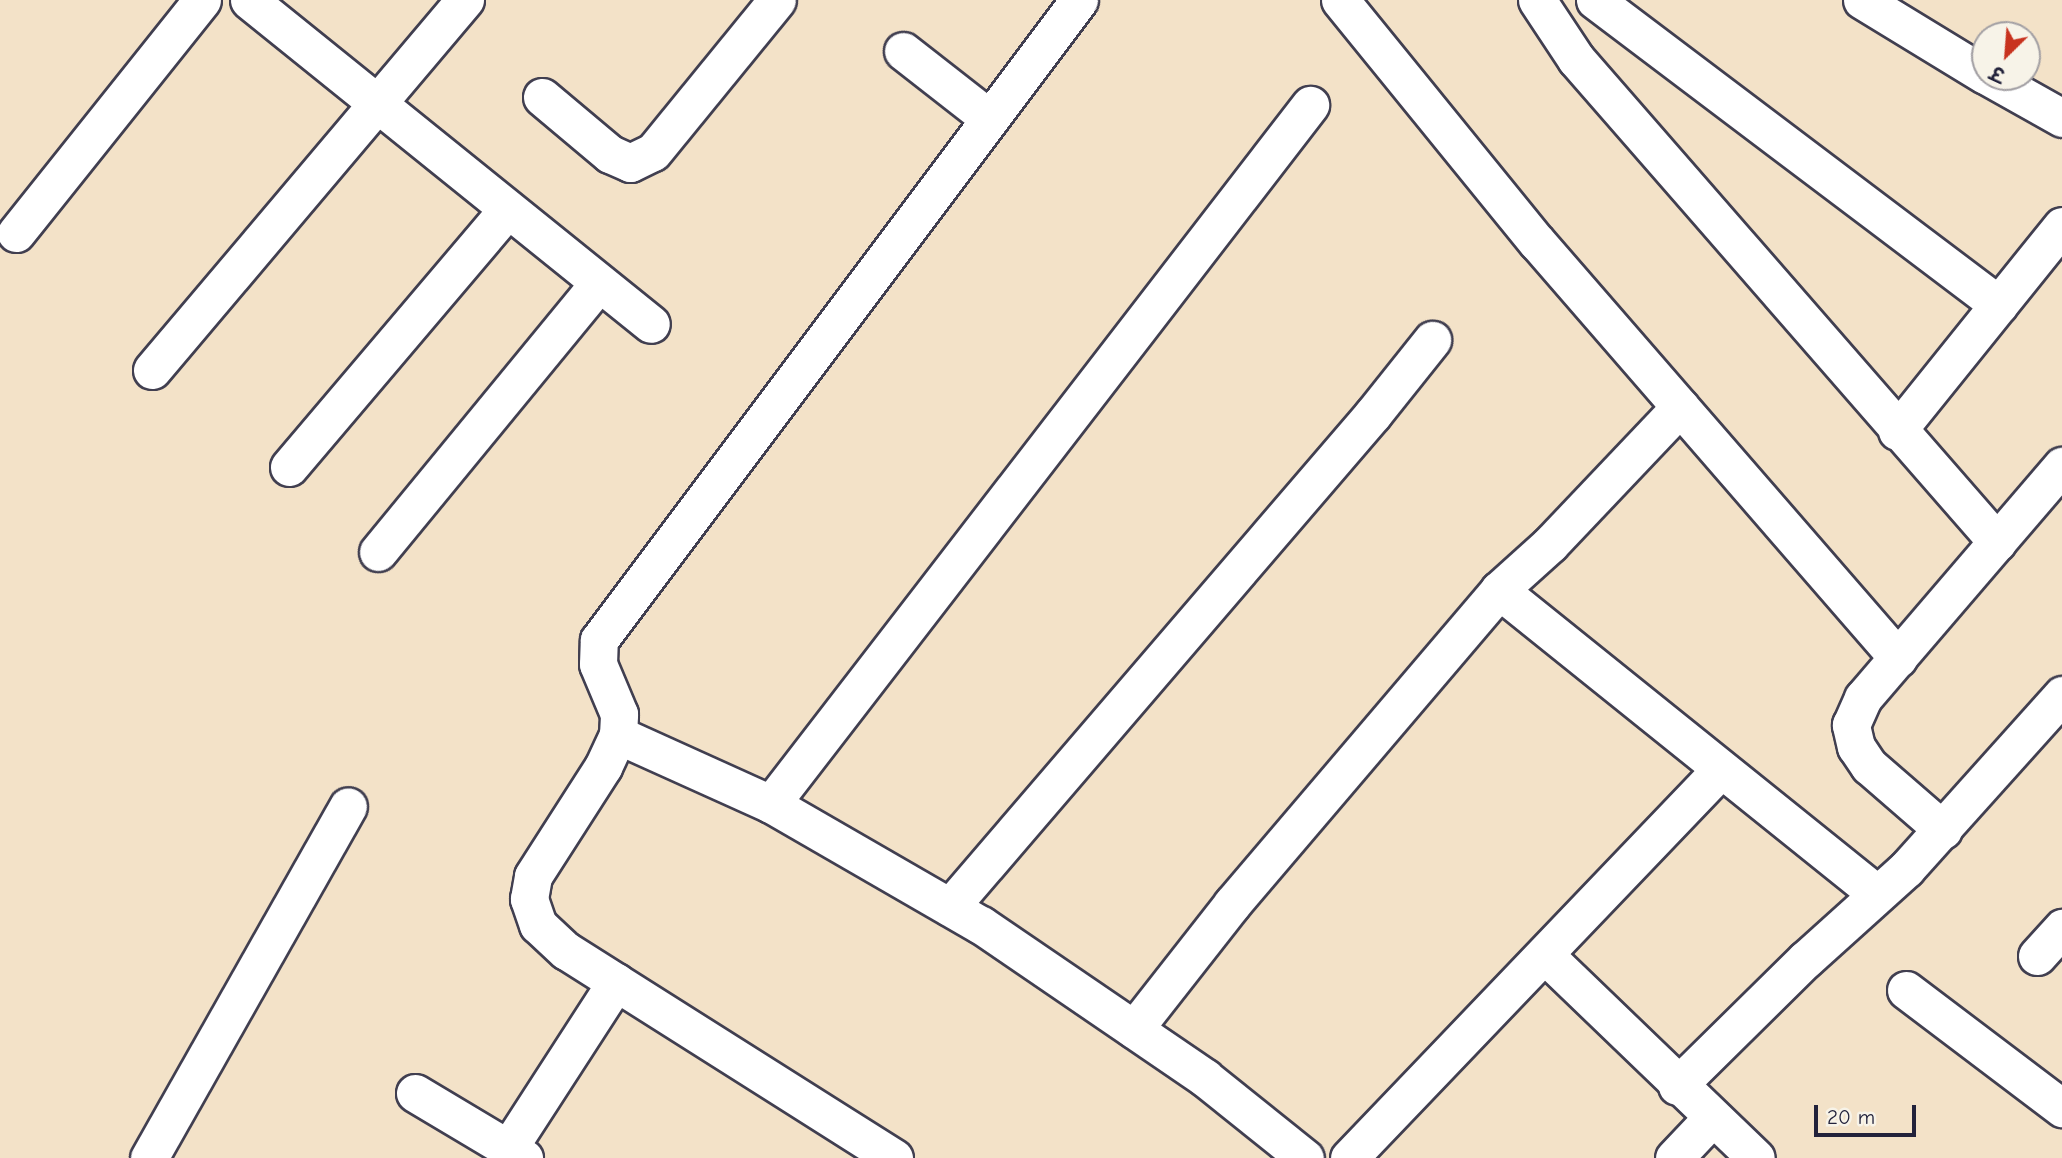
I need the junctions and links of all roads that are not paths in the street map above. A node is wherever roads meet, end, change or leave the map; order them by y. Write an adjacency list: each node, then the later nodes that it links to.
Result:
1 (202, 0): 20 (street)
2 (249, 0): 14 (street)
3 (465, 0): 14 (street)
4 (776, 0): 13 (street)
5 (1079, 0): 17 (street)
6 (1340, 0): 26 (street)
7 (1537, 0): 27 (street)
8 (1595, 0): 22 (street)
9 (1872, 3): 11 (street)
10 (904, 51): 17 (street)
11 (1971, 66)
12 (2014, 91): 16 (street)
13 (542, 97)
14 (377, 105): 18 (street); 25 (street)
15 (1310, 105): 37 (street)
16 (2062, 118)
17 (990, 119): 35 (street)
18 (507, 210): 21 (street); 29 (street)
19 (2062, 226): 22 (street)
20 (16, 233)
21 (598, 284): 23 (street); 31 (street)
22 (1999, 305): 27 (street)
23 (651, 324)
24 (1432, 340): 41 (street)
25 (152, 370)
26 (1680, 407): 32 (street); 33 (street)
27 (1897, 431): 30 (street)
28 (2062, 466): 30 (street)
29 (289, 467)
30 (1997, 542): 33 (street)
31 (378, 552)
32 (1499, 590): 36 (street); 47 (street)
33 (1898, 658): 39 (street)
34 (2062, 695): 39 (street)
35 (618, 735): 37 (street); 45 (street)
36 (1721, 769): 40 (street); 43 (street)
37 (771, 804): 41 (street)
38 (348, 806): 54 (street)
39 (1943, 830): 40 (street)
40 (1877, 894): 48 (street)
41 (950, 907): 47 (street)
42 (2062, 928): 44 (street)
43 (1546, 956): 48 (street); 56 (street)
44 (2037, 957)
45 (615, 982): 52 (street); 53 (street)
46 (1906, 990): 50 (street)
47 (1134, 1030): 55 (street)
48 (1677, 1086): 51 (street)
49 (415, 1093): 52 (street)
50 (2062, 1108)
51 (1713, 1118): 57 (street); 58 (street)
52 (516, 1153)
53 (882, 1155)
54 (149, 1158)
55 (1305, 1158)
56 (1349, 1158)
57 (1674, 1158)
58 (1756, 1158)

